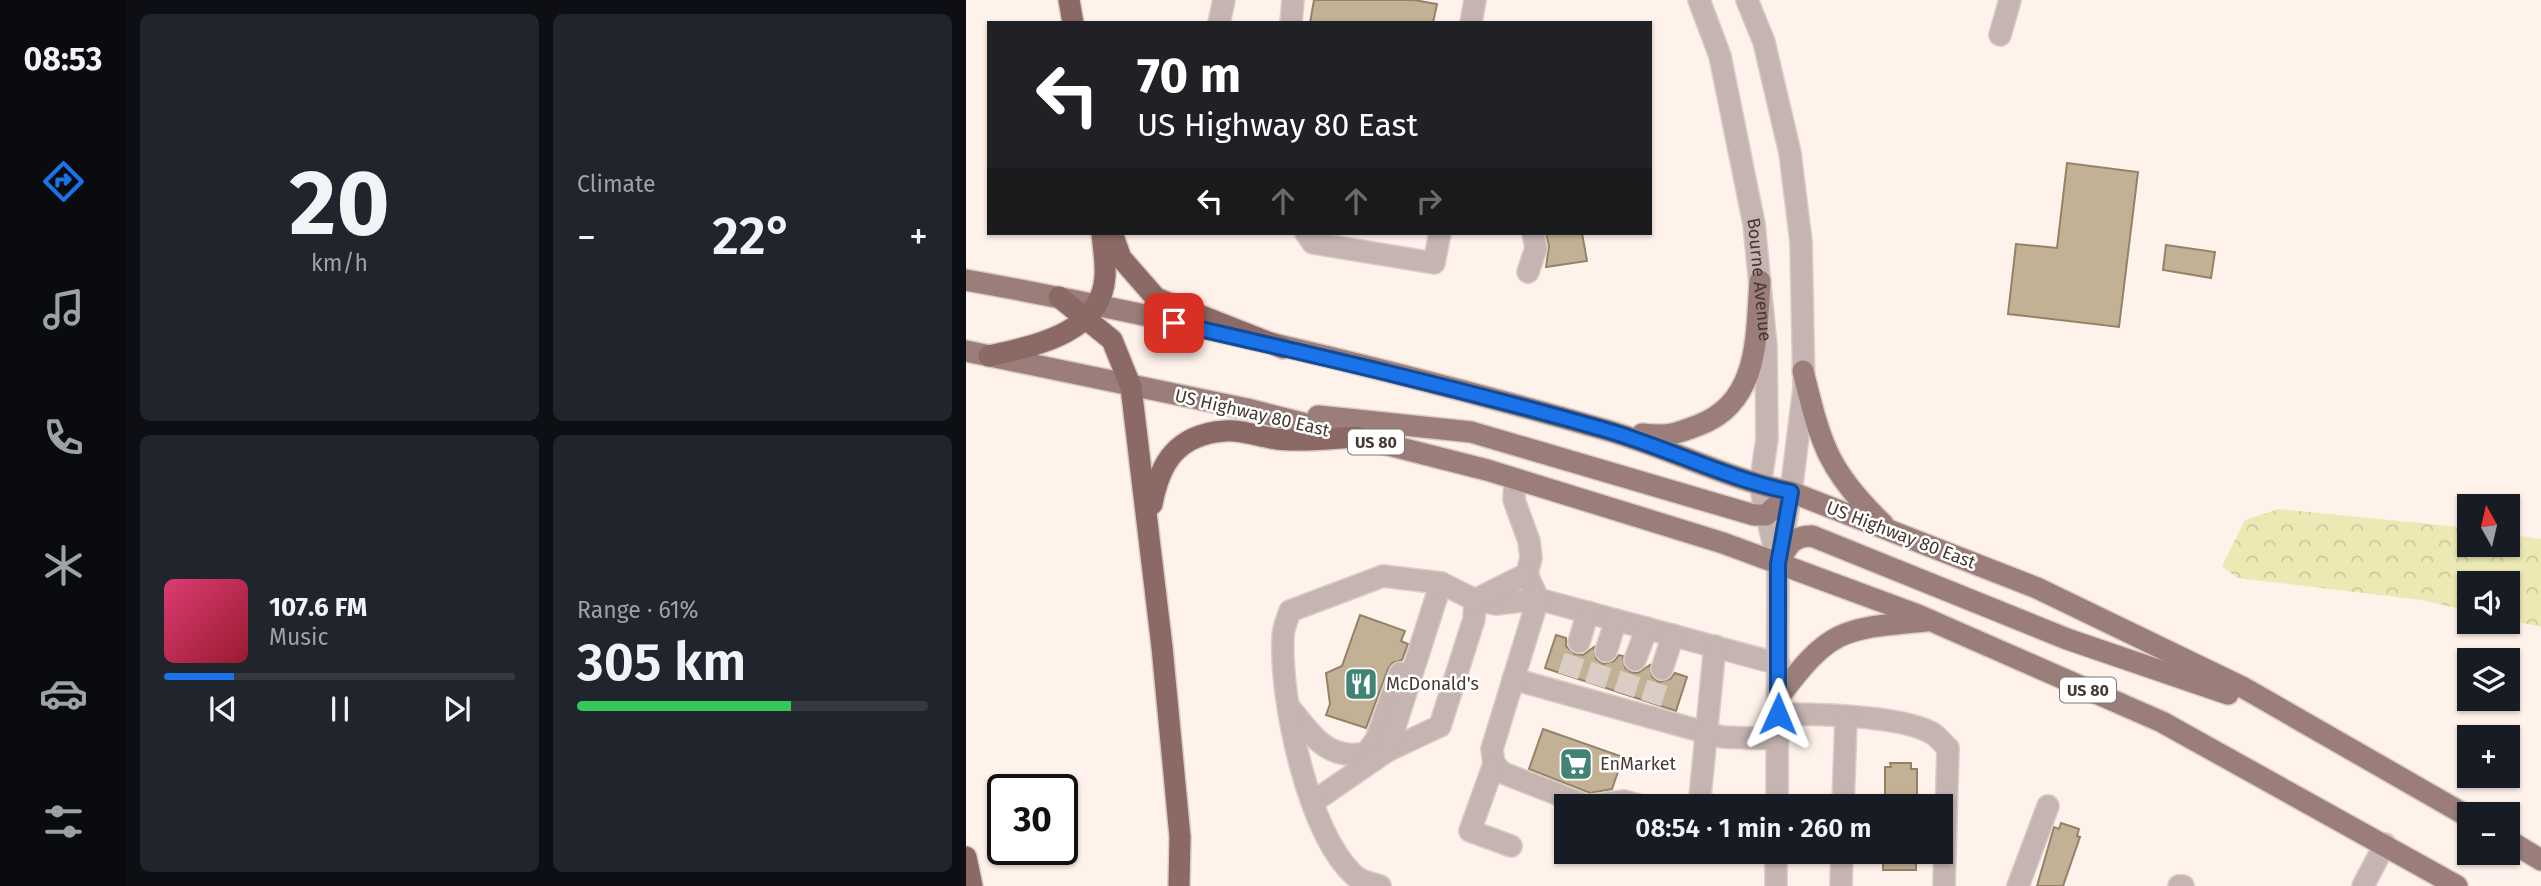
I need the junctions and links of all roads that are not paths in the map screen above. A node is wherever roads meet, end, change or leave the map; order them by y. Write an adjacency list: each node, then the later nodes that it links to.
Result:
1 (1069, 0): 8 (highway)
2 (1224, 0): 9 (street)
3 (1293, 0): 10 (street)
4 (1475, 0): 11 (street)
5 (1699, 0): 20 (street, Bourne Avenue)
6 (1747, 0): 26 (street)
7 (2010, 0): 12 (street)
8 (1073, 21)
9 (1219, 21)
10 (1291, 21)
11 (1471, 21)
12 (2000, 35)
13 (1102, 235): 22 (highway)
14 (1113, 235): 23 (highway)
15 (1307, 235): 16 (street)
16 (1440, 235)
17 (1533, 235): 18 (street)
18 (1528, 272)
19 (966, 280): 21 (main road)
20 (1760, 281): 29 (main road); 32 (street, Bourne Avenue)
21 (1059, 297): 22 (highway)
22 (1092, 310): 23 (main road, US Highway 80 East); 25 (highway); 27 (highway)
23 (1283, 348): 29 (main road, US Highway 80 East)
24 (966, 351): 25 (main road, US Highway 80 East / US 80)
25 (989, 356): 27 (main road, US Highway 80 East / US 80)
26 (1803, 371): 33 (street); 36 (main road)
27 (1131, 387): 28 (main road, US Highway 80 East / US 80); 35 (highway)
28 (1247, 409): 30 (main road, US Highway 80 East / US 80); 34 (main road)
29 (1609, 431): 32 (main road, US Highway 80 East)
30 (1357, 437): 31 (main road, US Highway 80 East / US 80); 35 (highway)
31 (1515, 479): 37 (main road, US Highway 80 East / US 80); 38 (street)
32 (1760, 486): 33 (main road, US Highway 80 East); 34 (street, Bourne Avenue)
33 (1791, 492): 34 (main road); 36 (main road, US Highway 80 East); 37 (street)
34 (1766, 515): 37 (street, Bourne Avenue)
35 (1149, 523): 78 (highway)
36 (1889, 531): 57 (main road, US Highway 80 East)
37 (1778, 564): 44 (main road, US Highway 80 East / US 80); 52 (street); 57 (main road)
38 (1527, 575): 40 (street); 41 (street)
39 (1441, 583): 41 (street); 45 (street); 55 (street)
40 (1538, 599): 41 (street); 42 (street); 54 (street)
41 (1475, 600): 61 (street)
42 (1588, 612): 43 (street); 48 (street)
43 (1616, 620): 46 (street); 50 (street)
44 (1931, 621): 56 (main road); 70 (main road, US Highway 80 East / US 80)
45 (1428, 627): 55 (street); 61 (street)
46 (1647, 628): 47 (street); 51 (street)
47 (1673, 635): 49 (street); 53 (street)
48 (1579, 642)
49 (1715, 646): 52 (street); 59 (street)
50 (1606, 651)
51 (1636, 660)
52 (1779, 664): 56 (street)
53 (1662, 669)
54 (1513, 679): 59 (street); 62 (street)
55 (1286, 703): 67 (street)
56 (1778, 706): 58 (street); 60 (street)
57 (2289, 714): 69 (main road, US Highway 80 East)
58 (1846, 718): 66 (street); 82 (street)
59 (1704, 732): 60 (street); 64 (street)
60 (1778, 739): 65 (street)
61 (1387, 751): 67 (street)
62 (1494, 764): 63 (street); 71 (street)
63 (1558, 794)
64 (1700, 794)
65 (1777, 794)
66 (1843, 794)
67 (1313, 802): 79 (street)
68 (2048, 806): 83 (street)
69 (2457, 810)
70 (2385, 844): 84 (street); 85 (main road, US Highway 80 East / US 80)
71 (1511, 846)
72 (2520, 847): 74 (main road)
73 (966, 858): 77 (highway)
74 (2541, 860)
75 (1776, 864): 80 (street)
76 (1841, 864): 81 (street)
77 (972, 886)
78 (1179, 886)
79 (1380, 886)
80 (1776, 886)
81 (1840, 886)
82 (1944, 886)
83 (2018, 886)
84 (2364, 886)
85 (2457, 886)

